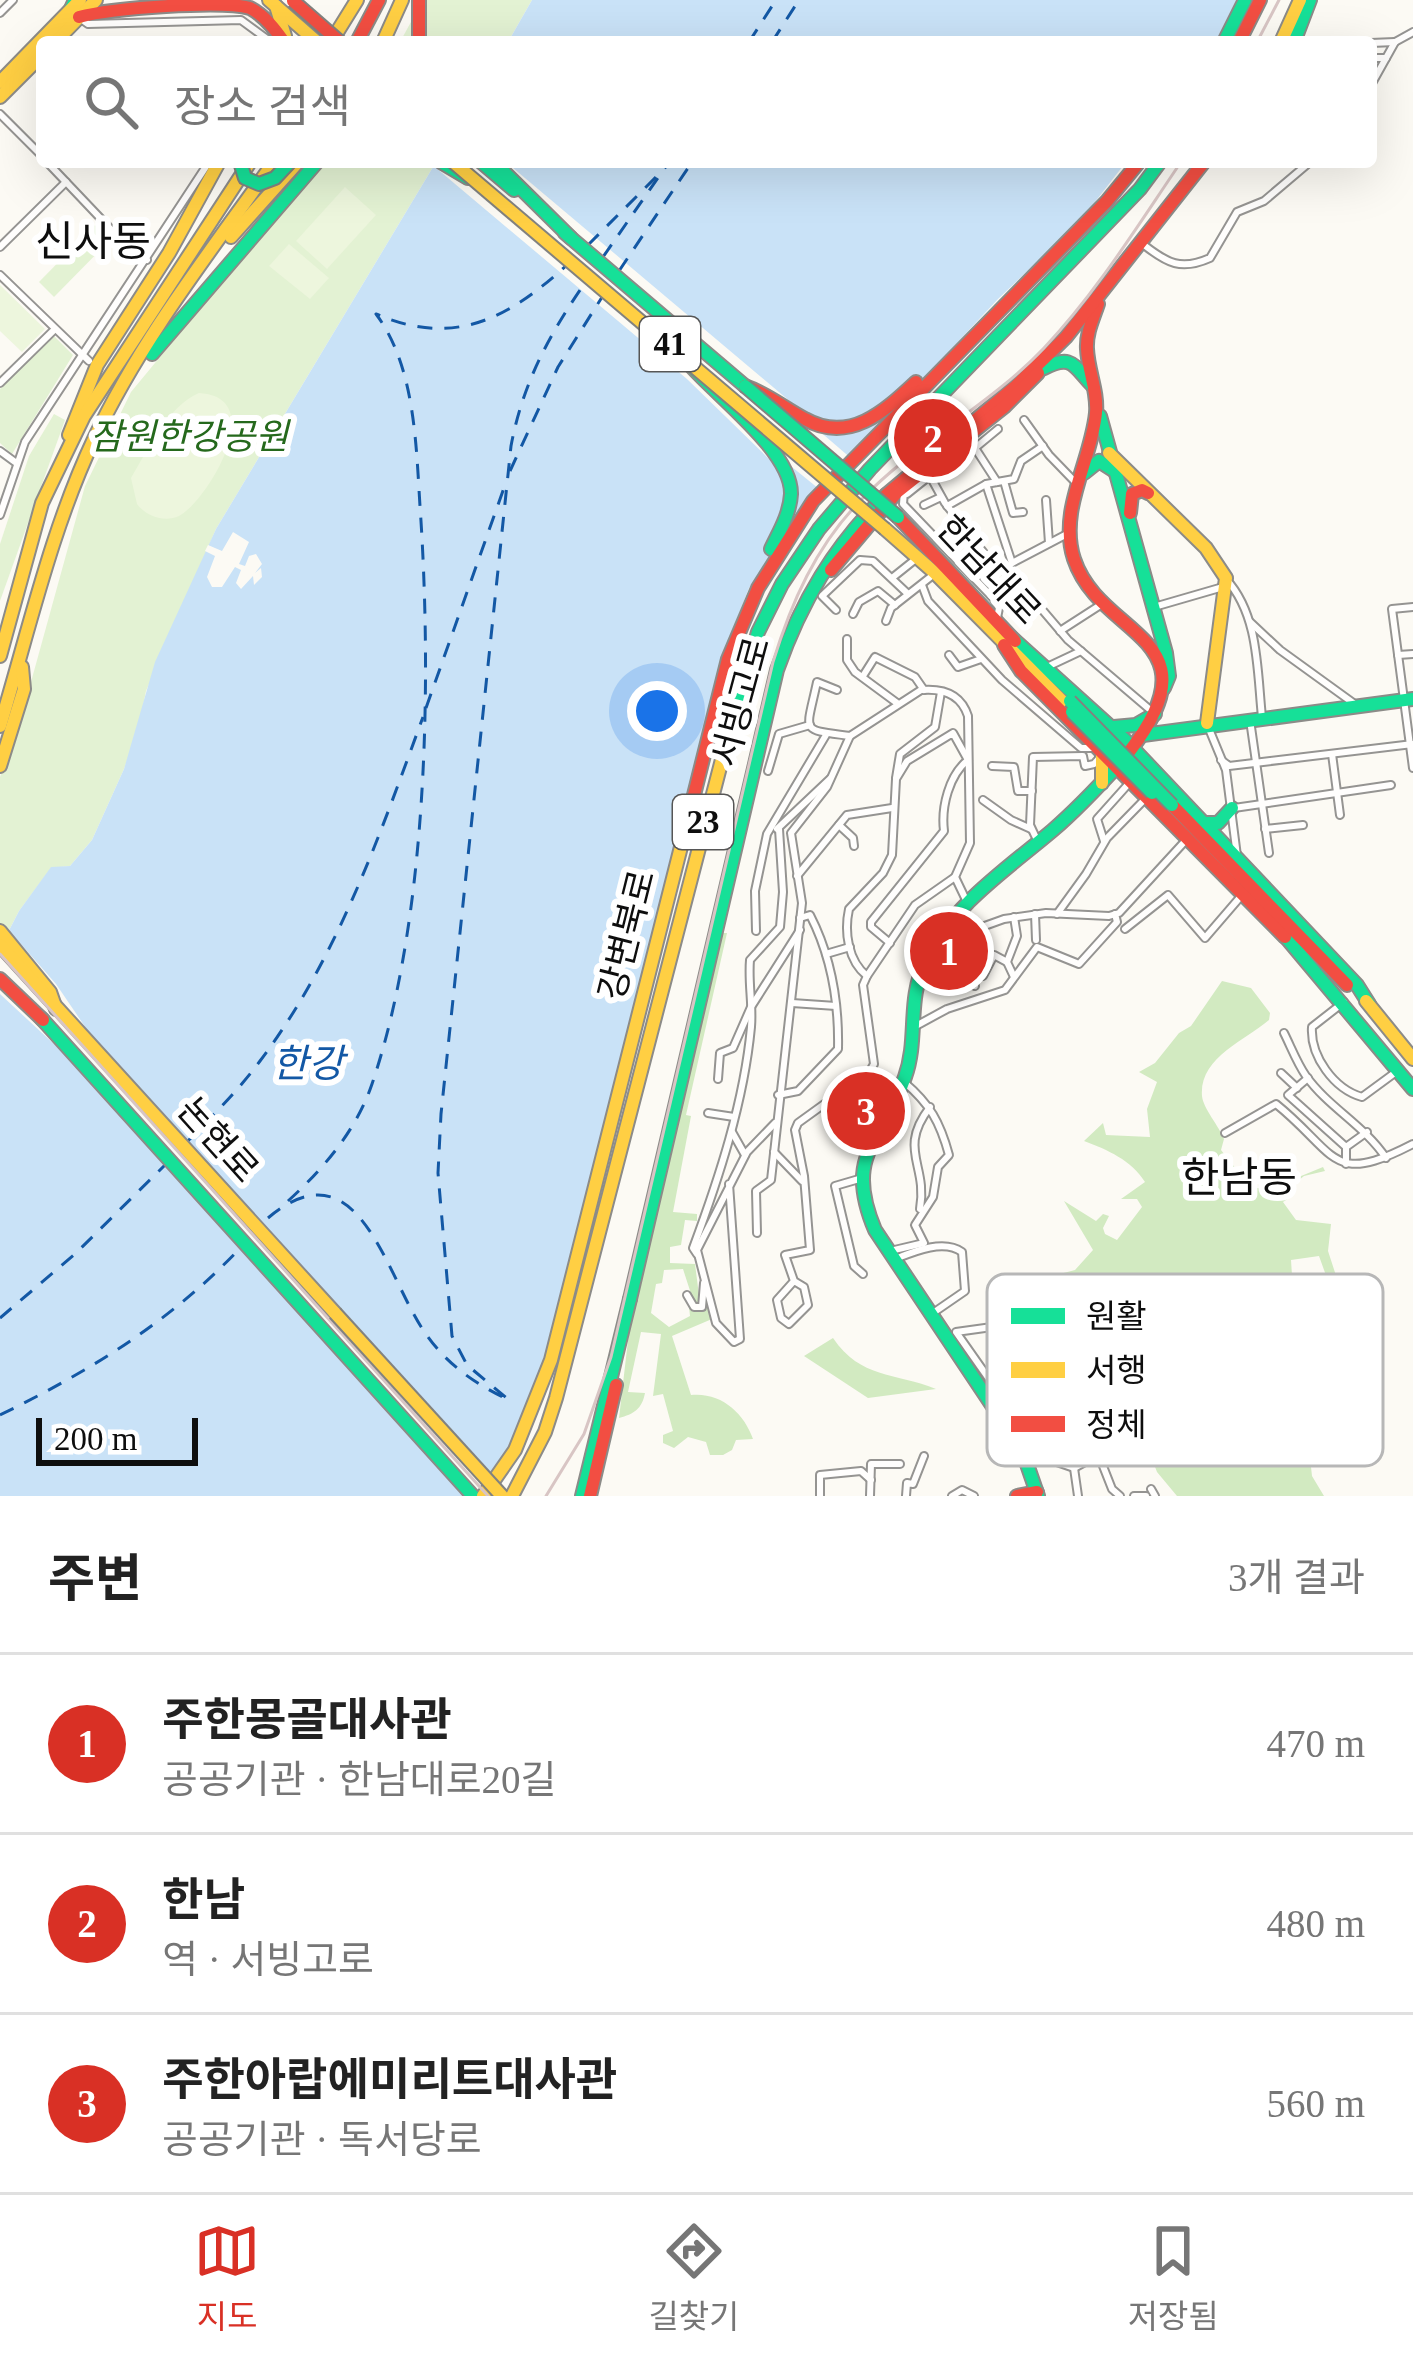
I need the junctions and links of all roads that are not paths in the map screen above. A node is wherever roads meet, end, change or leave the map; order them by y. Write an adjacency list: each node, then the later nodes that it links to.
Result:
1 (13, 0): 15 (street)
2 (96, 0): 14 (main road)
3 (137, 0): 4 (main road)
4 (193, 0)
5 (357, 0): 24 (main road)
6 (379, 0): 25 (main road)
7 (391, 0): 26 (main road)
8 (402, 0): 27 (main road)
9 (419, 0): 28 (main road)
10 (1245, 0): 29 (main road)
11 (1260, 0): 30 (main road)
12 (1302, 0): 31 (main road); 32 (main road)
13 (282, 4): 21 (main road); 22 (main road); 23 (main road, bridge)
14 (74, 7): 17 (main road); 18 (main road); 19 (street); 20 (main road)
15 (0, 13)
16 (1413, 32): 33 (street)
17 (45, 36)
18 (58, 36)
19 (263, 36)
20 (279, 36)
21 (285, 36)
22 (311, 36)
23 (331, 36)
24 (335, 36)
25 (360, 36)
26 (382, 36)
27 (384, 36)
28 (418, 36)
29 (1228, 36)
30 (1242, 36)
31 (1287, 36)
32 (1287, 36)
33 (1395, 42): 34 (street); 37 (street)
34 (1377, 43)
35 (36, 46): 40 (main road)
36 (1377, 58): 37 (street)
37 (1386, 58): 39 (street)
38 (36, 61): 41 (main road)
39 (1377, 74)
40 (0, 82)
41 (0, 97)
42 (0, 114): 43 (street)
43 (36, 150)
44 (54, 168): 61 (street)
45 (205, 168): 64 (street)
46 (216, 168): 63 (main road)
47 (241, 168): 50 (main road, bridge)
48 (246, 168): 87 (main road)
49 (270, 168): 69 (main road)
50 (287, 168)
51 (289, 168): 69 (main road)
52 (312, 168): 81 (main road)
53 (452, 168): 62 (main road, bridge)
54 (460, 168): 62 (main road, 한남대로 / 41, bridge)
55 (488, 168): 65 (main road, 한남대로 / 41)
56 (500, 168): 65 (main road)
57 (1134, 168): 71 (main road, 강변북로 / 23)
58 (1155, 168): 276 (main road, 강변북로 / 23, bridge)
59 (1200, 168): 66 (main road, 서빙고로)
60 (1303, 168): 66 (street)
61 (66, 180): 67 (street); 68 (street)
62 (476, 182): 74 (main road, 한남대로 / 41, bridge)
63 (194, 211): 64 (street); 87 (main road)
64 (171, 223): 68 (street)
65 (572, 238): 79 (main road, 한남대로 / 41)
66 (1144, 245): 72 (main road, 서빙고로)
67 (0, 247)
68 (147, 260): 75 (street)
69 (199, 272): 81 (main road)
70 (0, 275): 73 (street)
71 (1030, 277): 79 (main road, bridge); 135 (main road, 강변북로 / 23, bridge)
72 (1098, 304): 77 (main road, 서빙고로); 80 (main road); 258 (main road, 서빙고로)
73 (54, 329): 75 (street); 78 (street)
74 (680, 353): 109 (main road, 한남대로 / 41, bridge); 135 (main road, bridge)
75 (81, 354): 76 (street); 90 (street)
76 (89, 361)
77 (1044, 368): 80 (main road); 91 (main road, 서빙고로)
78 (0, 383)
79 (745, 386): 101 (main road, 한남대로 / 41, bridge)
80 (1094, 387): 82 (main road)
81 (122, 391): 134 (main road)
82 (1097, 405): 89 (main road); 92 (main road)
83 (1024, 420): 85 (street)
84 (998, 429): 93 (street)
85 (1042, 446): 92 (street); 93 (street)
86 (0, 451): 90 (street)
87 (64, 458): 130 (main road)
88 (952, 458): 91 (street)
89 (1113, 461): 92 (main road); 98 (main road); 105 (main road)
90 (15, 462): 103 (street)
91 (931, 470): 95 (street); 96 (street); 101 (street); 258 (main road, 서빙고로)
92 (1079, 480): 106 (main road)
93 (1000, 481): 94 (street); 102 (street)
94 (986, 484): 100 (street); 110 (street)
95 (907, 494)
96 (941, 497): 99 (street); 100 (street)
97 (1046, 500): 108 (street)
98 (1161, 501): 105 (main road); 114 (main road)
99 (924, 505)
100 (947, 506): 104 (street)
101 (900, 511): 107 (street); 112 (street); 123 (main road, 한남대로 / 41)
102 (1023, 512)
103 (0, 515)
104 (961, 524): 107 (street); 110 (street)
105 (1130, 525): 119 (main road)
106 (1070, 533): 108 (street); 117 (main road)
107 (940, 542): 123 (street)
108 (1049, 542): 110 (street)
109 (918, 557): 111 (main road, 한남대로 / 41); 113 (street)
110 (1011, 567): 126 (street)
111 (935, 573): 115 (street); 128 (main road, 한남대로 / 41)
112 (840, 577): 113 (street); 121 (street)
113 (892, 578): 116 (street)
114 (1226, 582): 119 (street); 125 (street); 148 (main road)
115 (922, 585): 116 (street); 136 (street)
116 (908, 594): 118 (street)
117 (1106, 602): 126 (street); 141 (main road)
118 (895, 605): 122 (street); 124 (street)
119 (1154, 607): 141 (main road)
120 (1413, 607): 133 (street)
121 (836, 610)
122 (853, 614)
123 (997, 618): 128 (main road, 한남대로 / 41)
124 (886, 621)
125 (1249, 621): 145 (street); 147 (street)
126 (1060, 631): 129 (street)
127 (848, 639): 138 (street)
128 (1008, 641): 137 (main road); 158 (main road); 178 (main road, 한남대로 / 41, bridge)
129 (1081, 651): 137 (street); 146 (street)
130 (0, 652)
131 (1413, 654): 133 (street)
132 (949, 655): 136 (street)
133 (1398, 656): 143 (street)
134 (22, 659): 150 (main road); 163 (main road)
135 (728, 659): 274 (main road, 강변북로 / 23)
136 (981, 659): 158 (street)
137 (1047, 667): 151 (main road)
138 (863, 676): 140 (street); 144 (street)
139 (837, 690): 149 (street)
140 (923, 690): 142 (street); 144 (street)
141 (1162, 690): 146 (main road)
142 (941, 692): 160 (street); 170 (street)
143 (1409, 699): 145 (main road); 156 (street)
144 (897, 703): 155 (street)
145 (1356, 705): 147 (main road)
146 (1155, 714): 151 (main road); 152 (main road); 154 (main road)
147 (1256, 718): 148 (main road); 162 (street)
148 (1207, 724): 152 (main road); 161 (street)
149 (810, 725): 153 (street); 167 (street)
150 (0, 726)
151 (1112, 727): 157 (main road)
152 (1172, 730): 154 (main road)
153 (826, 735): 155 (street); 185 (street)
154 (1143, 735): 157 (main road)
155 (850, 736): 169 (street)
156 (1412, 744): 159 (street); 166 (street)
157 (1132, 748): 165 (main road); 168 (main road)
158 (1101, 752): 165 (main road); 171 (main road); 174 (street)
159 (1332, 753): 162 (street); 175 (street)
160 (968, 760): 170 (street); 194 (street); 209 (street)
161 (1222, 760): 162 (street); 180 (street)
162 (1256, 763): 177 (street)
163 (0, 766)
164 (992, 766): 174 (street)
165 (1117, 766): 171 (main road); 173 (main road)
166 (1413, 767)
167 (768, 771)
168 (1156, 772): 173 (main road); 182 (main road)
169 (830, 779): 185 (street); 193 (street)
170 (896, 779): 179 (street)
171 (1102, 783): 187 (main road)
172 (1391, 785): 175 (street)
173 (1139, 789): 188 (main road); 189 (street); 189 (street)
174 (1032, 791): 187 (street)
175 (1337, 793): 177 (street); 181 (street)
176 (983, 800): 187 (street)
177 (1262, 805): 180 (street); 186 (street)
178 (1170, 807): 207 (main road, 한남대로 / 41); 221 (main road, 한남대로 / 41)
179 (892, 808): 183 (street); 211 (street)
180 (1232, 808): 182 (main road); 192 (street)
181 (1340, 815)
182 (1204, 823): 192 (main road)
183 (838, 825): 190 (street); 193 (street)
184 (1303, 825): 186 (street)
185 (775, 828): 202 (street); 223 (street)
186 (1265, 829): 191 (street)
187 (1034, 836): 196 (main road)
188 (1187, 838): 195 (main road); 199 (street)
189 (1105, 842): 198 (street)
190 (854, 846)
191 (1269, 853)
192 (1237, 860): 221 (main road)
193 (797, 876): 201 (street)
194 (955, 877): 196 (street); 209 (street)
195 (1241, 895): 203 (street); 207 (main road)
196 (967, 902): 205 (main road)
197 (1035, 914): 198 (street); 200 (street); 208 (street)
198 (1057, 914): 199 (street)
199 (1115, 914): 217 (street)
200 (1014, 917): 205 (street); 213 (street)
201 (800, 918): 204 (street); 212 (street)
202 (753, 929)
203 (1125, 929)
204 (800, 930): 220 (street); 223 (street)
205 (954, 930): 218 (street); 225 (main road)
206 (0, 931): 224 (main road)
207 (1286, 937): 219 (main road, 한남대로 / 41)
208 (1036, 940)
209 (890, 943): 215 (street)
210 (0, 945): 224 (main road)
211 (850, 947): 212 (street); 215 (street)
212 (826, 954): 222 (street)
213 (1007, 962): 216 (street); 217 (street)
214 (0, 975): 273 (main road, 논현로)
215 (867, 976): 249 (street)
216 (983, 976)
217 (1014, 977): 225 (street)
218 (975, 986)
219 (1344, 1002): 227 (main road, 한남대로 / 41); 227 (street)
220 (790, 1003): 222 (street); 233 (street)
221 (1369, 1004): 227 (main road, 한남대로 / 41)
222 (836, 1006): 233 (street)
223 (751, 1007): 230 (street); 236 (street)
224 (56, 1009): 275 (main road, 논현로, bridge)
225 (908, 1030): 231 (main road)
226 (1284, 1033): 229 (street)
227 (1410, 1069)
228 (1281, 1072): 232 (street)
229 (1308, 1078): 232 (street); 239 (street)
230 (718, 1079)
231 (904, 1082): 234 (street); 247 (main road)
232 (1297, 1088): 242 (street)
233 (778, 1095): 237 (street)
234 (930, 1107): 250 (street); 250 (street)
235 (708, 1113): 236 (street)
236 (734, 1117): 238 (street)
237 (775, 1123): 243 (street); 244 (street)
238 (731, 1130): 244 (street); 252 (street)
239 (1367, 1132): 242 (street); 245 (street)
240 (1225, 1133): 246 (street)
241 (1413, 1144): 245 (street)
242 (1346, 1148): 246 (street)
243 (773, 1152): 249 (street); 251 (street)
244 (745, 1155): 248 (street)
245 (1387, 1157): 246 (street)
246 (1346, 1164)
247 (859, 1179): 253 (main road); 254 (street)
248 (729, 1184): 252 (street); 255 (street)
249 (804, 1184): 256 (street)
250 (918, 1219): 253 (street)
251 (757, 1233)
252 (697, 1254): 255 (street)
253 (893, 1255): 259 (main road); 259 (street)
254 (862, 1274)
255 (704, 1280): 257 (street)
256 (794, 1281): 256 (street)
257 (687, 1295)
258 (631, 1299): 277 (main road); 277 (main road)
259 (933, 1313): 261 (main road)
260 (987, 1329): 261 (street)
261 (981, 1376): 262 (street); 263 (main road)
262 (987, 1383)
263 (987, 1385)
264 (924, 1456): 280 (street)
265 (900, 1464): 270 (street)
266 (1068, 1466): 269 (street)
267 (1078, 1466): 269 (street)
268 (1103, 1466): 285 (street)
269 (1074, 1468): 284 (street)
270 (871, 1480): 278 (street); 279 (street)
271 (1037, 1494): 283 (main road)
272 (1151, 1494): 286 (street)
273 (473, 1496)
274 (483, 1496)
275 (502, 1496)
276 (512, 1496)
277 (589, 1496)
278 (820, 1496)
279 (870, 1496)
280 (906, 1496)
281 (952, 1496): 282 (street)
282 (974, 1496)
283 (1017, 1496)
284 (1078, 1496)
285 (1120, 1496)
286 (1134, 1496)

